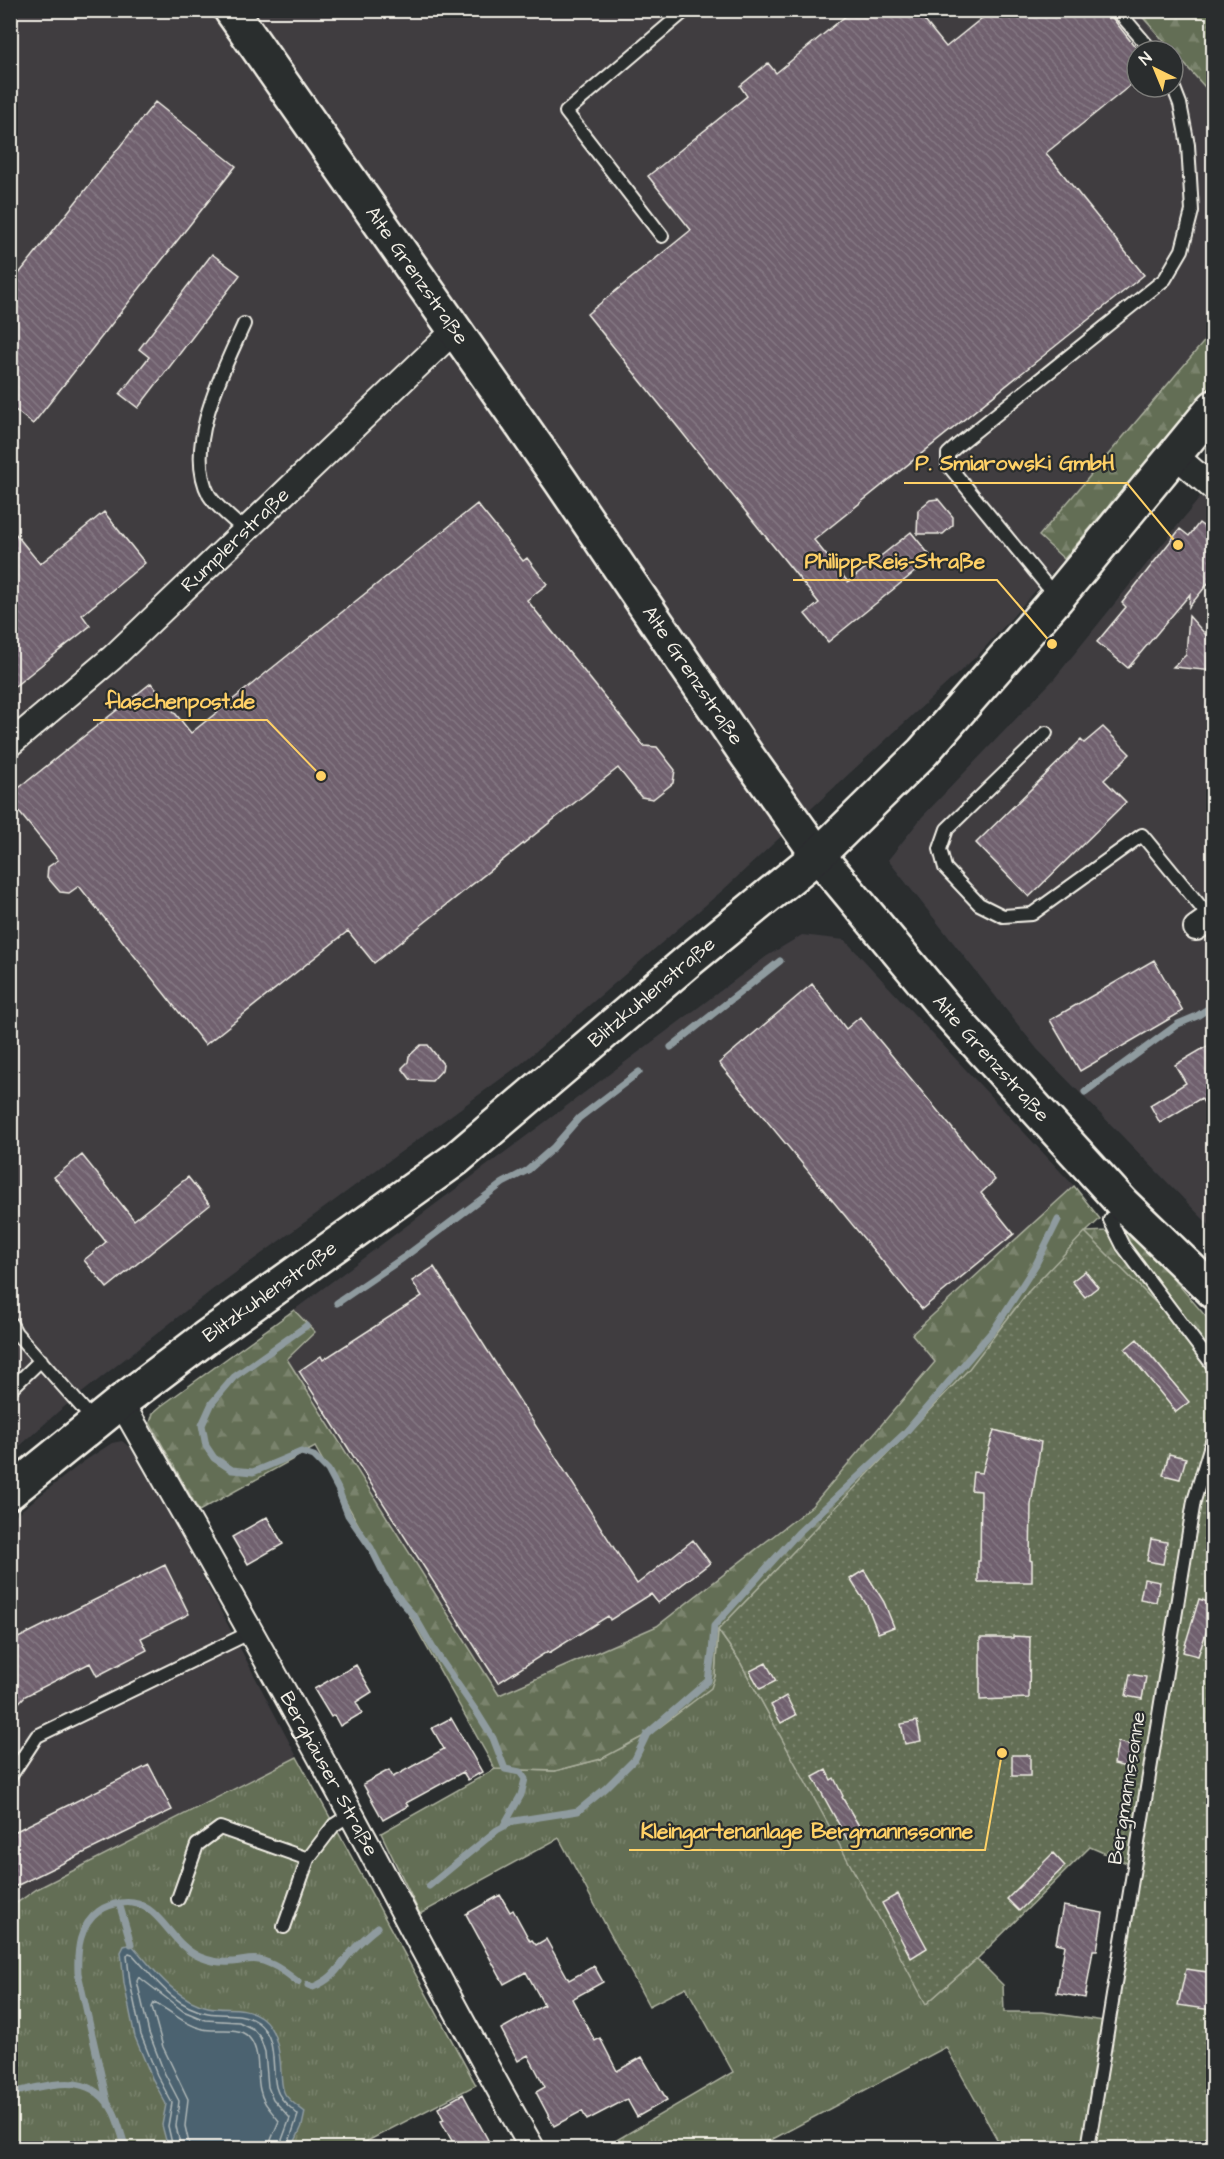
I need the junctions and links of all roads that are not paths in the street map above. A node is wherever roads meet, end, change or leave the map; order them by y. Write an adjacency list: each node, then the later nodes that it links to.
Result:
1 (231, 10): 8 (main road, Alte Grenzstraße)
2 (686, 10): 6 (lane)
3 (1118, 10): 4 (lane)
4 (1142, 39)
5 (1178, 99): 13 (lane)
6 (663, 236)
7 (244, 324): 12 (lane)
8 (455, 330): 12 (street, Rumplerstraße); 16 (main road, Alte Grenzstraße)
9 (1214, 407): 10 (main road, Blitzkuhlenstraße)
10 (1175, 455): 11 (street); 13 (main road, Blitzkuhlenstraße)
11 (1214, 489)
12 (245, 531): 15 (street, Rumplerstraße)
13 (1057, 598): 16 (main road, Blitzkuhlenstraße)
14 (1046, 733): 17 (lane)
15 (10, 744)
16 (818, 855): 18 (main road, Alte Grenzstraße); 24 (main road, Blitzkuhlenstraße)
17 (1206, 923)
18 (1123, 1204): 19 (main road, Alte Grenzstraße); 22 (lane)
19 (1214, 1292)
20 (10, 1322): 21 (lane)
21 (41, 1360): 23 (lane); 25 (lane)
22 (1214, 1367)
23 (10, 1390)
24 (121, 1402): 25 (main road, Blitzkuhlenstraße); 28 (street, Berghäuser Straße)
25 (96, 1423): 27 (main road, Blitzkuhlenstraße)
26 (1214, 1435): 35 (lane, Bergmannssonne)
27 (10, 1492)
28 (251, 1632): 29 (lane); 30 (street, Berghäuser Straße)
29 (10, 1777)
30 (351, 1814): 31 (lane); 34 (street, Berghäuser Straße)
31 (308, 1859): 32 (lane); 33 (lane)
32 (178, 1899)
33 (284, 1928)
34 (532, 2148)
35 (1088, 2148)

